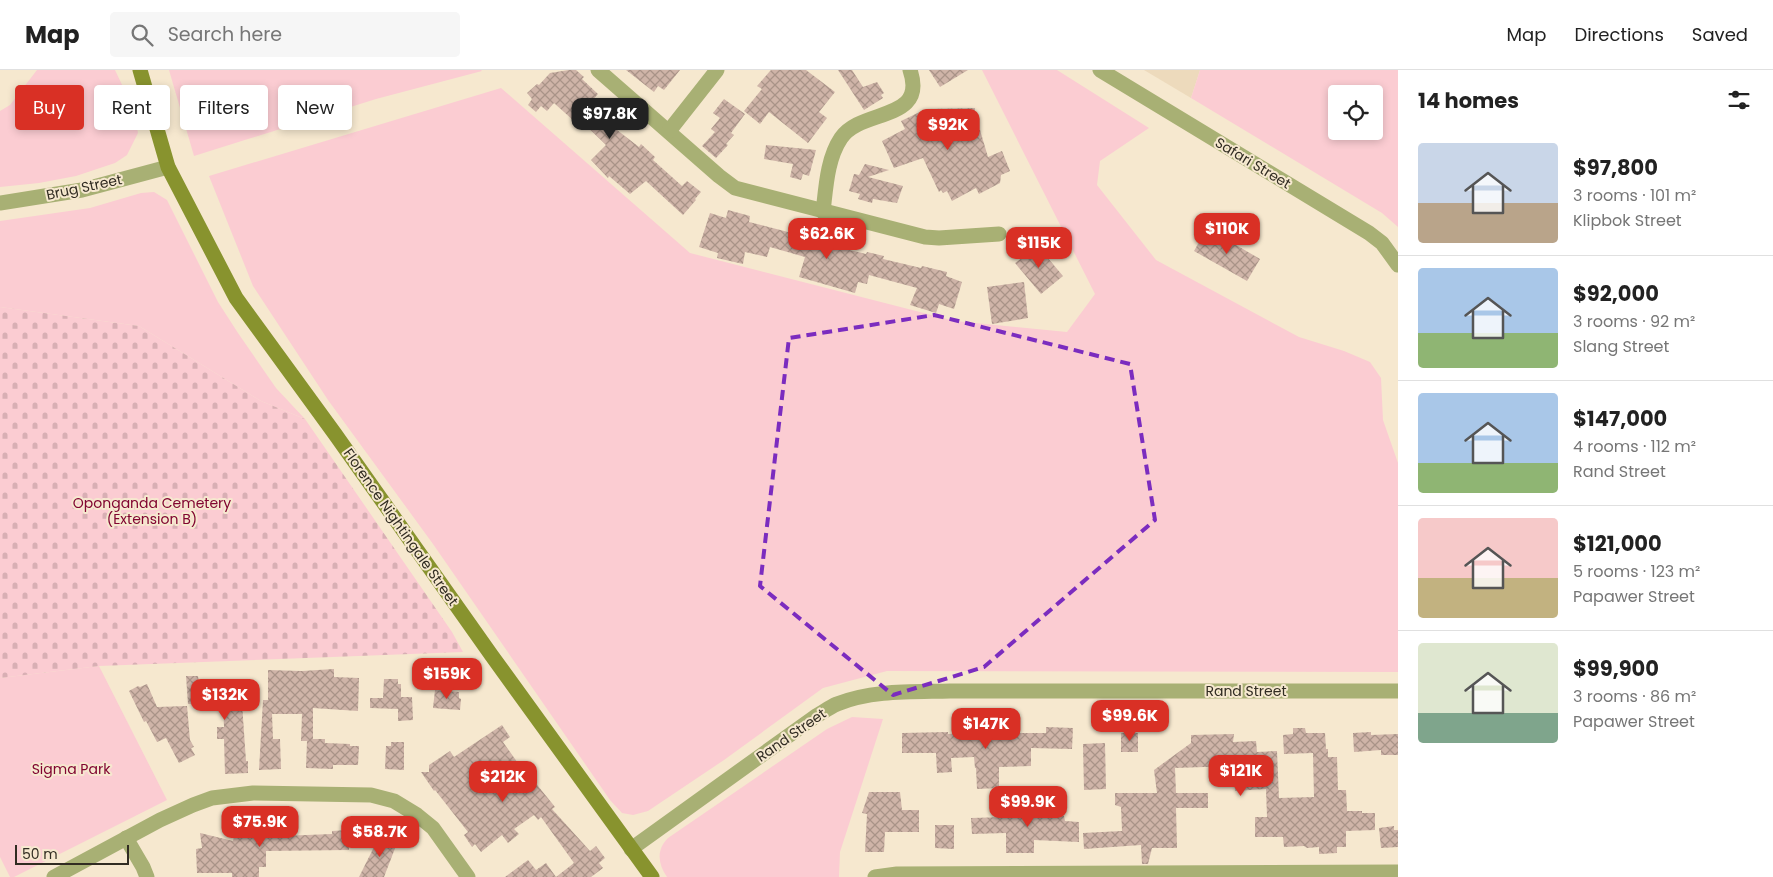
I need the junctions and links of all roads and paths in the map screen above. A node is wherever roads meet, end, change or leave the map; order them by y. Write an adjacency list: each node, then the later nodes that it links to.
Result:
1 (140, 70): 7 (main road, Florence Nightingale Street)
2 (598, 70): 6 (street)
3 (717, 70): 6 (street)
4 (910, 70): 9 (street)
5 (1100, 70): 11 (street, Safari Street)
6 (669, 131): 9 (street)
7 (168, 167): 8 (street, Brug Street); 14 (main road, Florence Nightingale Street)
8 (0, 203)
9 (823, 212): 10 (street)
10 (999, 234)
11 (1398, 265)
12 (1398, 692): 14 (street, Rand Street)
13 (126, 838): 16 (street); 17 (street); 18 (street)
14 (631, 849): 19 (main road, Florence Nightingale Street)
15 (1398, 872): 20 (street)
16 (54, 877)
17 (147, 877)
18 (468, 877)
19 (652, 877)
20 (875, 877)

